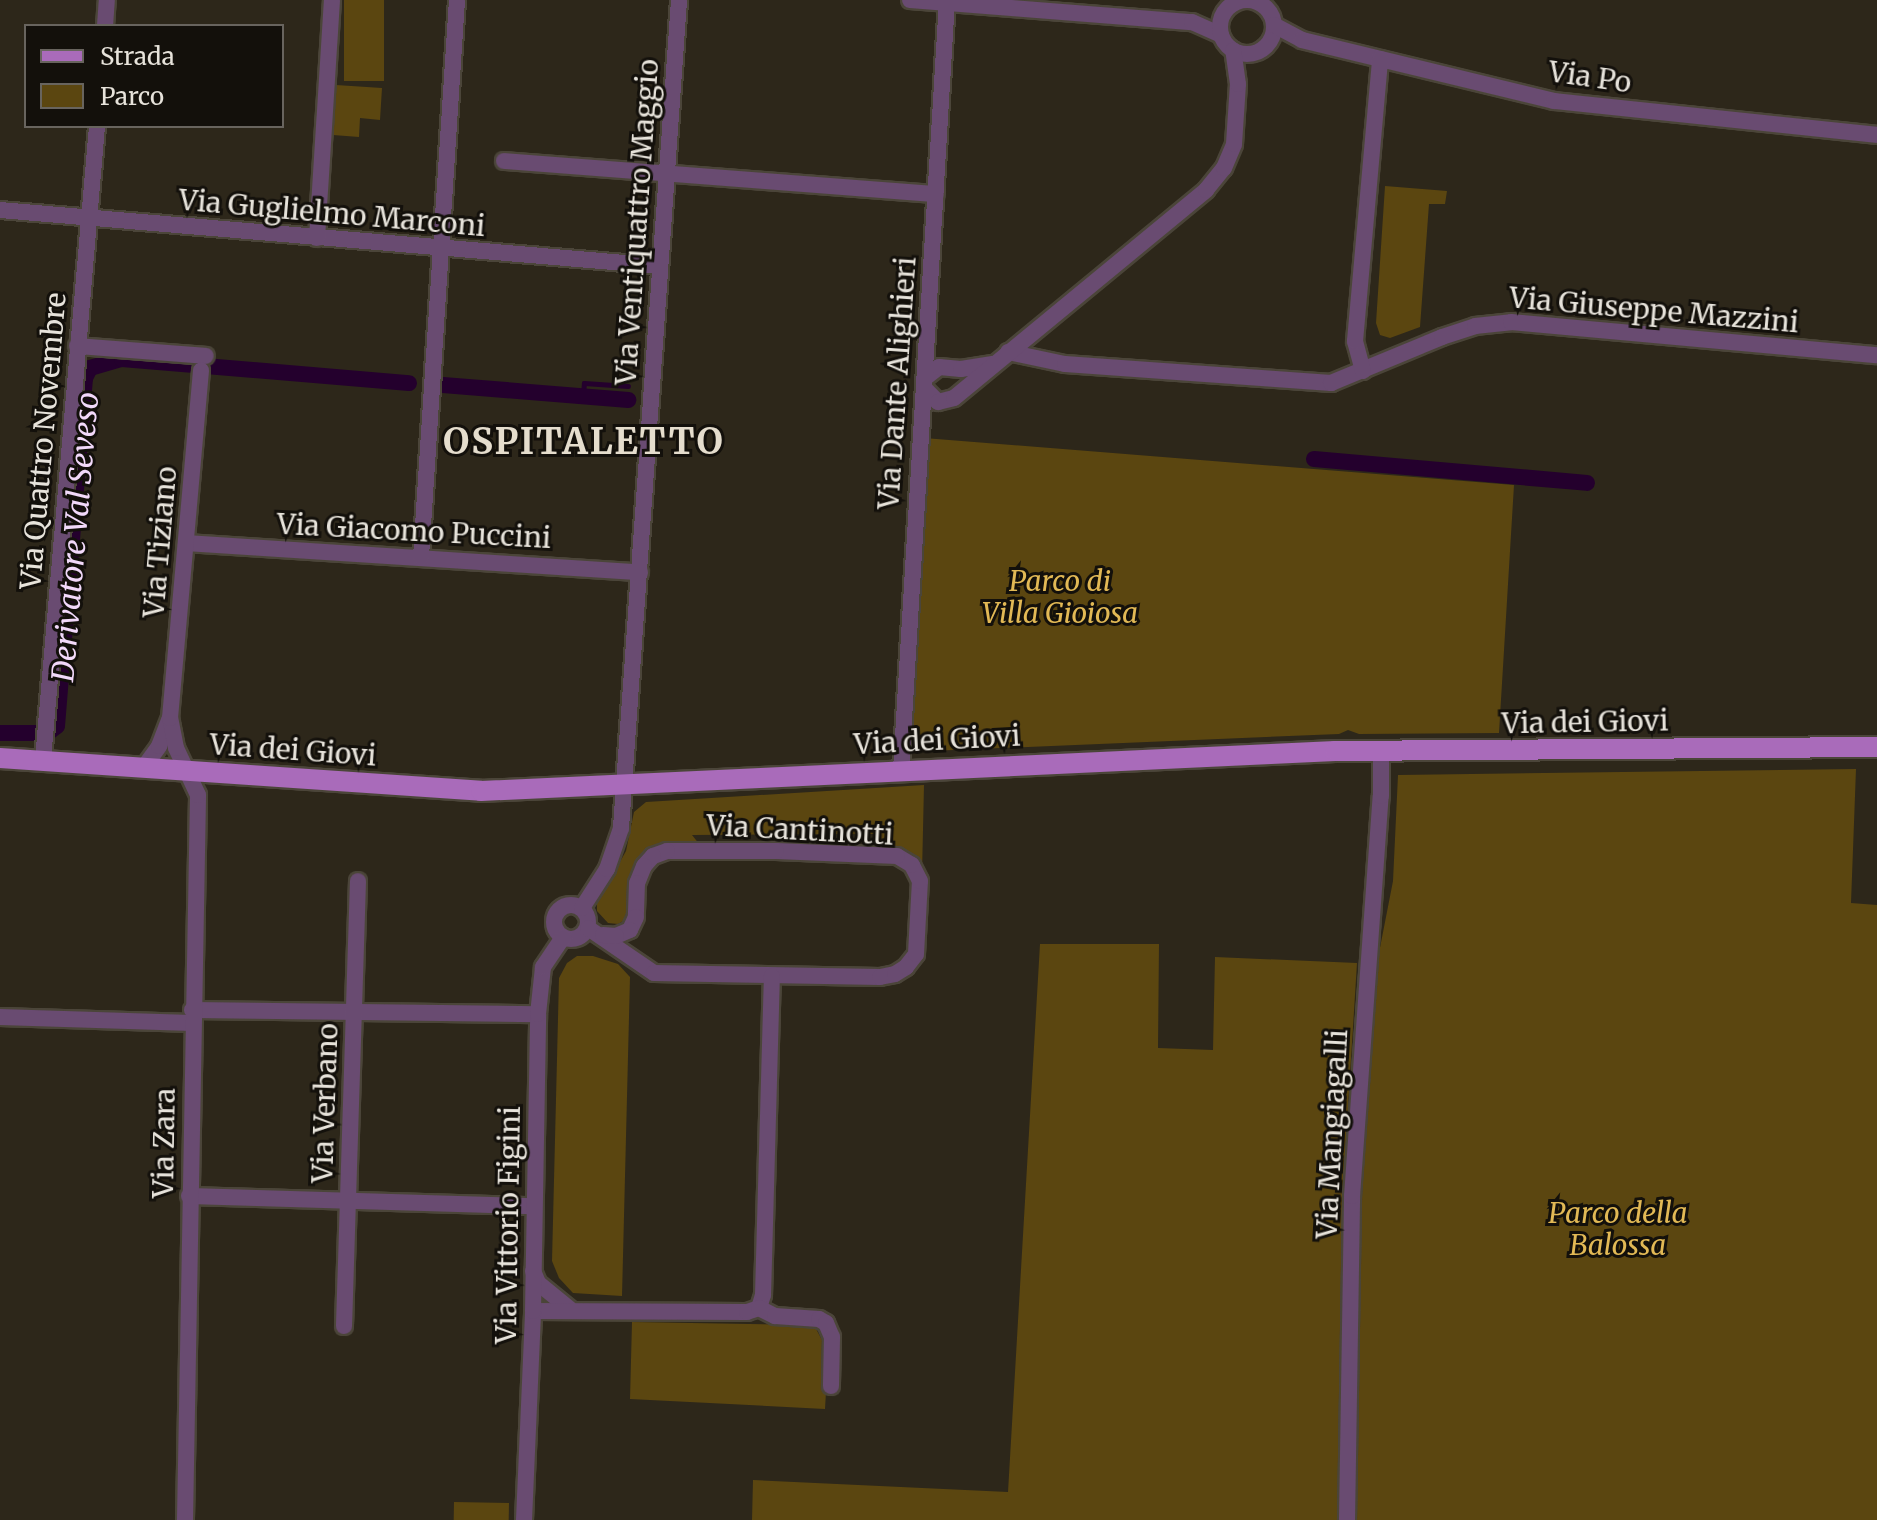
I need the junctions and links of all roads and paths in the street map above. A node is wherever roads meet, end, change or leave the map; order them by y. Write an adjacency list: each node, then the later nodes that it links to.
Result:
1 (107, 0): 10 (street)
2 (332, 0): 25 (street)
3 (457, 0): 26 (street)
4 (679, 0): 21 (street, Via Ventiquattro Maggio)
5 (910, 0): 6 (street)
6 (947, 1): 9 (street); 22 (street, Via Dante Alighieri)
7 (1261, 3): 8 (street); 11 (street)
8 (1233, 5): 9 (street); 12 (street)
9 (1192, 22): 12 (street)
10 (105, 24)
11 (1274, 25): 13 (street, Via Po); 14 (street)
12 (1221, 35): 15 (street)
13 (1302, 40): 14 (street, Via Po); 16 (street, Via Po)
14 (1261, 49): 15 (street); 17 (street)
15 (1233, 50): 17 (street)
16 (1380, 59): 19 (street, Via Po); 32 (street)
17 (1238, 84): 29 (street)
18 (97, 128): 24 (street, Via Quattro Novembre)
19 (1877, 135)
20 (504, 161): 21 (street)
21 (666, 174): 22 (street); 27 (street, Via Ventiquattro Maggio)
22 (936, 194): 33 (street, Via Dante Alighieri)
23 (0, 210): 24 (street, Via Guglielmo Marconi)
24 (89, 218): 25 (street, Via Guglielmo Marconi); 28 (street, Via Quattro Novembre)
25 (317, 238): 26 (street, Via Guglielmo Marconi)
26 (441, 249): 27 (street, Via Guglielmo Marconi); 35 (street)
27 (660, 266): 36 (street, Via Ventiquattro Maggio)
28 (77, 346): 34 (street, Via Tiziano); 41 (street, Via Quattro Novembre)
29 (1008, 352): 31 (street); 32 (street, Via Giuseppe Mazzini)
30 (1877, 355): 32 (street, Via Giuseppe Mazzini)
31 (993, 364): 33 (street); 33 (street)
32 (1363, 371)
33 (924, 383): 44 (street, Via Dante Alighieri)
34 (186, 543): 35 (street, Via Giacomo Puccini); 37 (street, Via Tiziano)
35 (421, 557): 36 (street, Via Giacomo Puccini)
36 (640, 572): 45 (street, Via Ventiquattro Maggio)
37 (170, 718): 42 (street, Via Tiziano); 43 (street, Via Tiziano)
38 (1877, 747): 39 (main road, Via dei Giovi)
39 (1381, 752): 44 (main road, Via dei Giovi); 68 (street, Via Mangiagalli)
40 (0, 758): 41 (main road, Via dei Giovi)
41 (43, 760): 42 (main road, Via dei Giovi)
42 (144, 767): 43 (main road, Via dei Giovi)
43 (186, 770): 45 (main road, Via dei Giovi); 56 (street, Via Zara)
44 (901, 770): 45 (main road, Via dei Giovi)
45 (625, 784): 47 (street)
46 (358, 881): 53 (street, Via Verbano)
47 (582, 908): 49 (street); 50 (street)
48 (636, 917): 49 (street); 51 (street, Via Cantinotti); 52 (street, Via Cantinotti)
49 (595, 932): 50 (street); 51 (street, Via Cantinotti)
50 (563, 937): 54 (street, Via Vittorio Figini)
51 (633, 961): 52 (street, Via Cantinotti)
52 (772, 976): 61 (street)
53 (354, 1012): 54 (street); 56 (street); 58 (street, Via Verbano)
54 (538, 1014): 59 (street, Via Vittorio Figini)
55 (0, 1017): 56 (street)
56 (192, 1017): 57 (street, Via Zara)
57 (189, 1196): 58 (street); 66 (street, Via Zara)
58 (347, 1201): 59 (street); 64 (street, Via Verbano)
59 (534, 1206): 60 (street, Via Vittorio Figini)
60 (533, 1270): 62 (street); 63 (street, Via Vittorio Figini)
61 (759, 1308): 62 (street); 65 (street)
62 (570, 1309): 63 (street)
63 (533, 1311): 67 (street, Via Vittorio Figini)
64 (344, 1326)
65 (831, 1386)
66 (185, 1520)
67 (524, 1520)
68 (1347, 1520)

